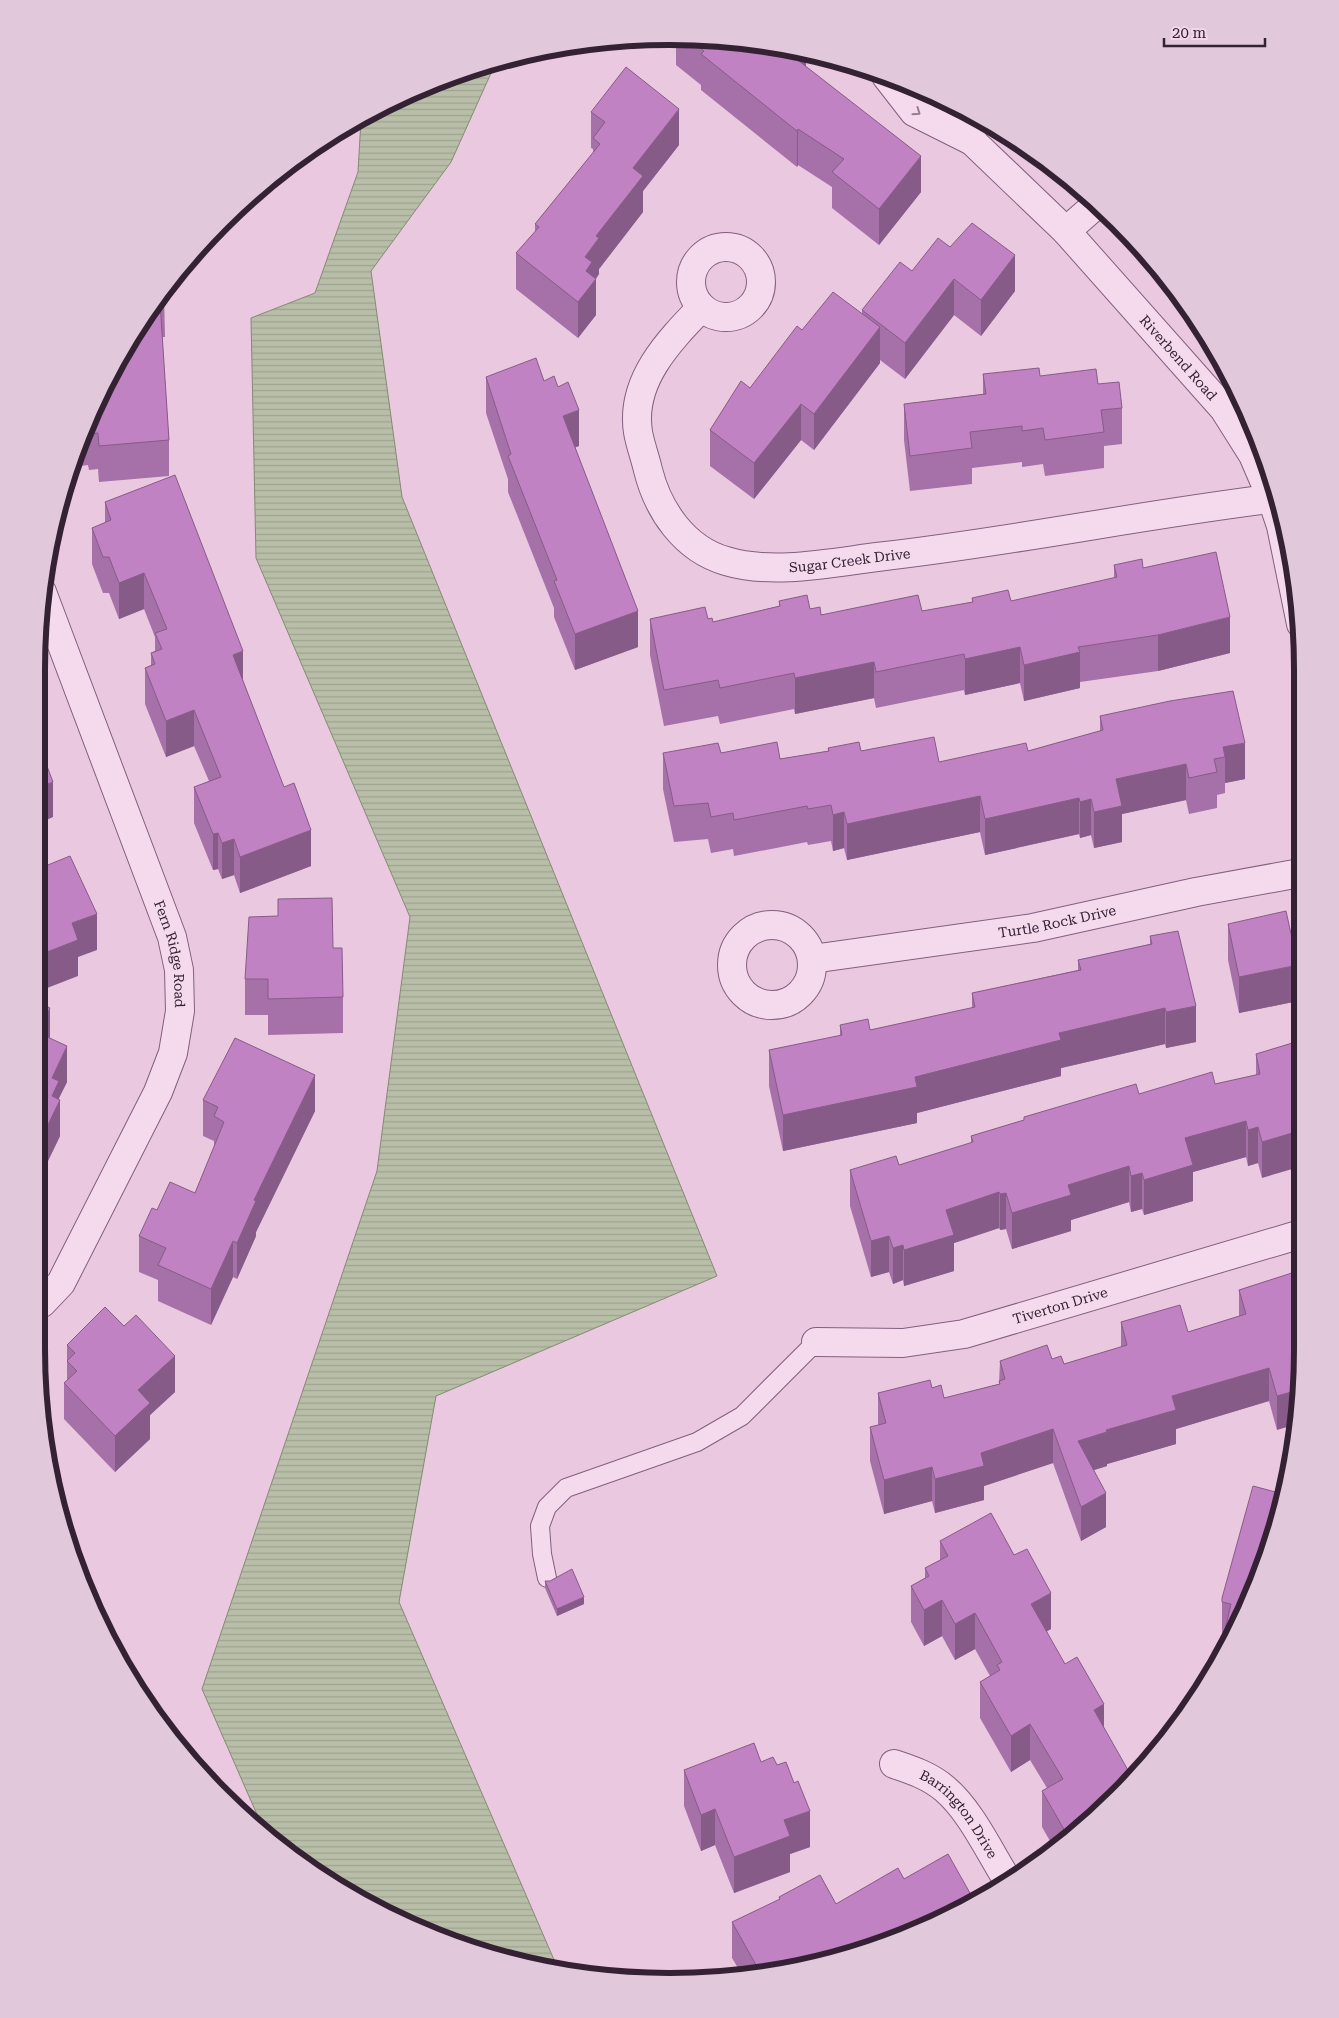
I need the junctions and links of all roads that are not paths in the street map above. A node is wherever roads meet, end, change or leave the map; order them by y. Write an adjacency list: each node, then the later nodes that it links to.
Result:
1 (895, 88): 3 (street, Riverbend Road, one-way to 3)
2 (970, 122): 3 (street)
3 (972, 142): 5 (street, Riverbend Road)
4 (1091, 209): 5 (street)
5 (1066, 231): 7 (street, Riverbend Road)
6 (701, 308): 8 (street, Sugar Creek Drive)
7 (1263, 474)
8 (1270, 500)
9 (48, 608): 13 (street, Fern Ridge Road)
10 (1294, 874): 11 (street, Turtle Rock Drive)
11 (812, 959)
12 (1294, 1236): 14 (street, Tiverton Drive)
13 (45, 1299)
14 (816, 1342): 15 (lane)
15 (547, 1578)
16 (894, 1764): 17 (street, Barrington Drive)
17 (1004, 1875)

